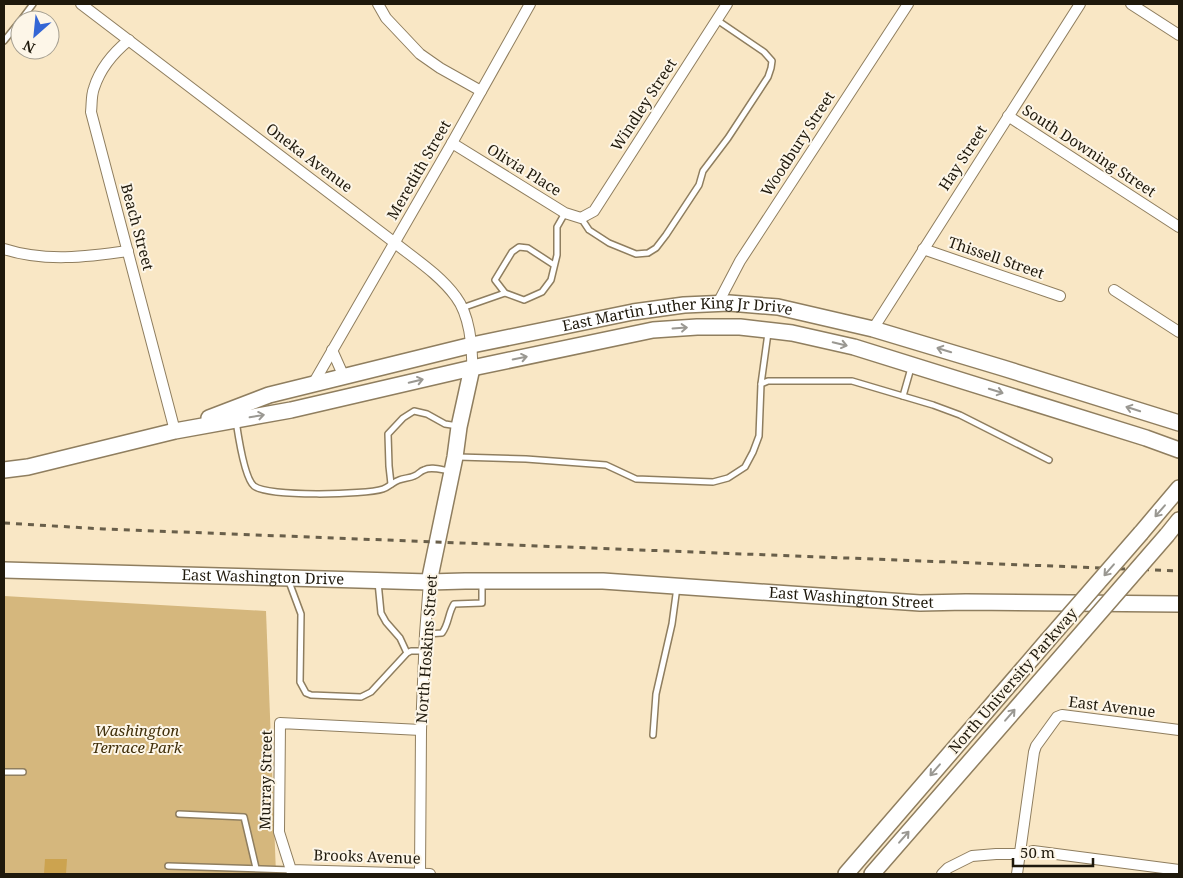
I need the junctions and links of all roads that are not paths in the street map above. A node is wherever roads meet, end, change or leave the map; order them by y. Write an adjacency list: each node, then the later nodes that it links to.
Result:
1 (81, 4): 10 (street, Oneka Avenue)
2 (378, 4): 11 (street)
3 (530, 4): 11 (street, Meredith Street)
4 (727, 4): 8 (street, Windley Street)
5 (908, 4): 25 (street, Woodbury Street)
6 (1080, 4): 12 (street, Hay Street)
7 (1131, 4): 9 (street)
8 (717, 20): 15 (street, Windley Street); 15 (lane)
9 (1179, 35)
10 (129, 40): 17 (street, Oneka Avenue); 20 (street, Beach Street)
11 (480, 91): 13 (street, Meredith Street)
12 (1008, 116): 16 (street, South Downing Street); 19 (street, Hay Street)
13 (452, 143): 14 (street, Olivia Place); 17 (street, Meredith Street)
14 (565, 213): 15 (street, Olivia Place); 21 (lane)
15 (582, 218)
16 (1179, 227)
17 (394, 243): 26 (street, Oneka Avenue); 31 (street, Meredith Street)
18 (4, 249): 20 (street)
19 (923, 249): 24 (street, Thissell Street); 27 (street, Hay Street)
20 (128, 251): 41 (street, Beach Street)
21 (554, 265): 23 (lane); 23 (lane)
22 (1114, 290): 29 (street)
23 (505, 292): 26 (lane)
24 (1060, 296)
25 (718, 303): 27 (main road, East Martin Luther King Jr Drive); 30 (main road, East Martin Luther King Jr Drive)
26 (462, 308): 30 (street, Oneka Avenue)
27 (873, 329): 39 (main road, East Martin Luther King Jr Drive, one-way to 27)
28 (768, 330): 32 (main road, East Martin Luther King Jr Drive, one-way to 32); 33 (main road, East Martin Luther King Jr Drive, one-way to 28); 36 (lane)
29 (1179, 332)
30 (472, 345): 33 (street, Oneka Avenue); 34 (main road, East Martin Luther King Jr Drive)
31 (332, 350): 34 (street); 35 (street, Meredith Street)
32 (912, 365): 37 (lane); 42 (main road, East Martin Luther King Jr Drive, one-way to 42)
33 (472, 368): 38 (main road, East Martin Luther King Jr Drive, one-way to 33); 40 (main road, North Hoskins Street)
34 (344, 377): 35 (main road, East Martin Luther King Jr Drive)
35 (313, 384): 41 (main road, East Martin Luther King Jr Drive)
36 (761, 384): 37 (lane); 44 (lane)
37 (903, 396): 43 (lane)
38 (236, 420): 41 (main road, East Martin Luther King Jr Drive); 46 (lane)
39 (1179, 423)
40 (459, 427): 44 (main road, North Hoskins Street); 46 (lane)
41 (175, 431): 45 (main road, East Martin Luther King Jr Drive)
42 (1179, 450)
43 (1049, 460)
44 (453, 464): 46 (lane); 54 (main road, North Hoskins Street)
45 (4, 470)
46 (391, 484)
47 (1179, 488): 74 (main road, North University Parkway, one-way to 74, bridge)
48 (1179, 520): 75 (main road, North University Parkway, one-way to 48, bridge)
49 (4, 570): 50 (main road, East Washington Drive)
50 (287, 578): 51 (main road, East Washington Drive); 59 (lane)
51 (378, 580): 54 (main road, East Washington Drive); 59 (lane)
52 (482, 581): 53 (main road, East Washington Drive); 54 (main road, East Washington Drive); 57 (lane)
53 (522, 581): 55 (main road, East Washington Street)
54 (429, 582): 57 (street, North Hoskins Street)
55 (677, 586): 56 (main road, East Washington Street); 62 (lane)
56 (1179, 604)
57 (425, 634): 58 (street, North Hoskins Street)
58 (424, 651): 59 (lane); 60 (street, North Hoskins Street)
59 (407, 653)
60 (421, 730): 69 (street, Murray Street); 72 (street, North Hoskins Street)
61 (1179, 730): 66 (street, East Avenue)
62 (653, 735)
63 (4, 772): 64 (lane)
64 (23, 772)
65 (179, 814): 68 (lane)
66 (1020, 854): 70 (street); 76 (street); 77 (street)
67 (168, 866): 68 (lane)
68 (256, 868): 69 (lane)
69 (291, 870): 71 (street)
70 (1179, 870)
71 (302, 872): 72 (street, Brooks Avenue)
72 (420, 874): 73 (street, Brooks Avenue)
73 (430, 874)
74 (846, 874)
75 (872, 874)
76 (942, 874)
77 (1017, 874)

